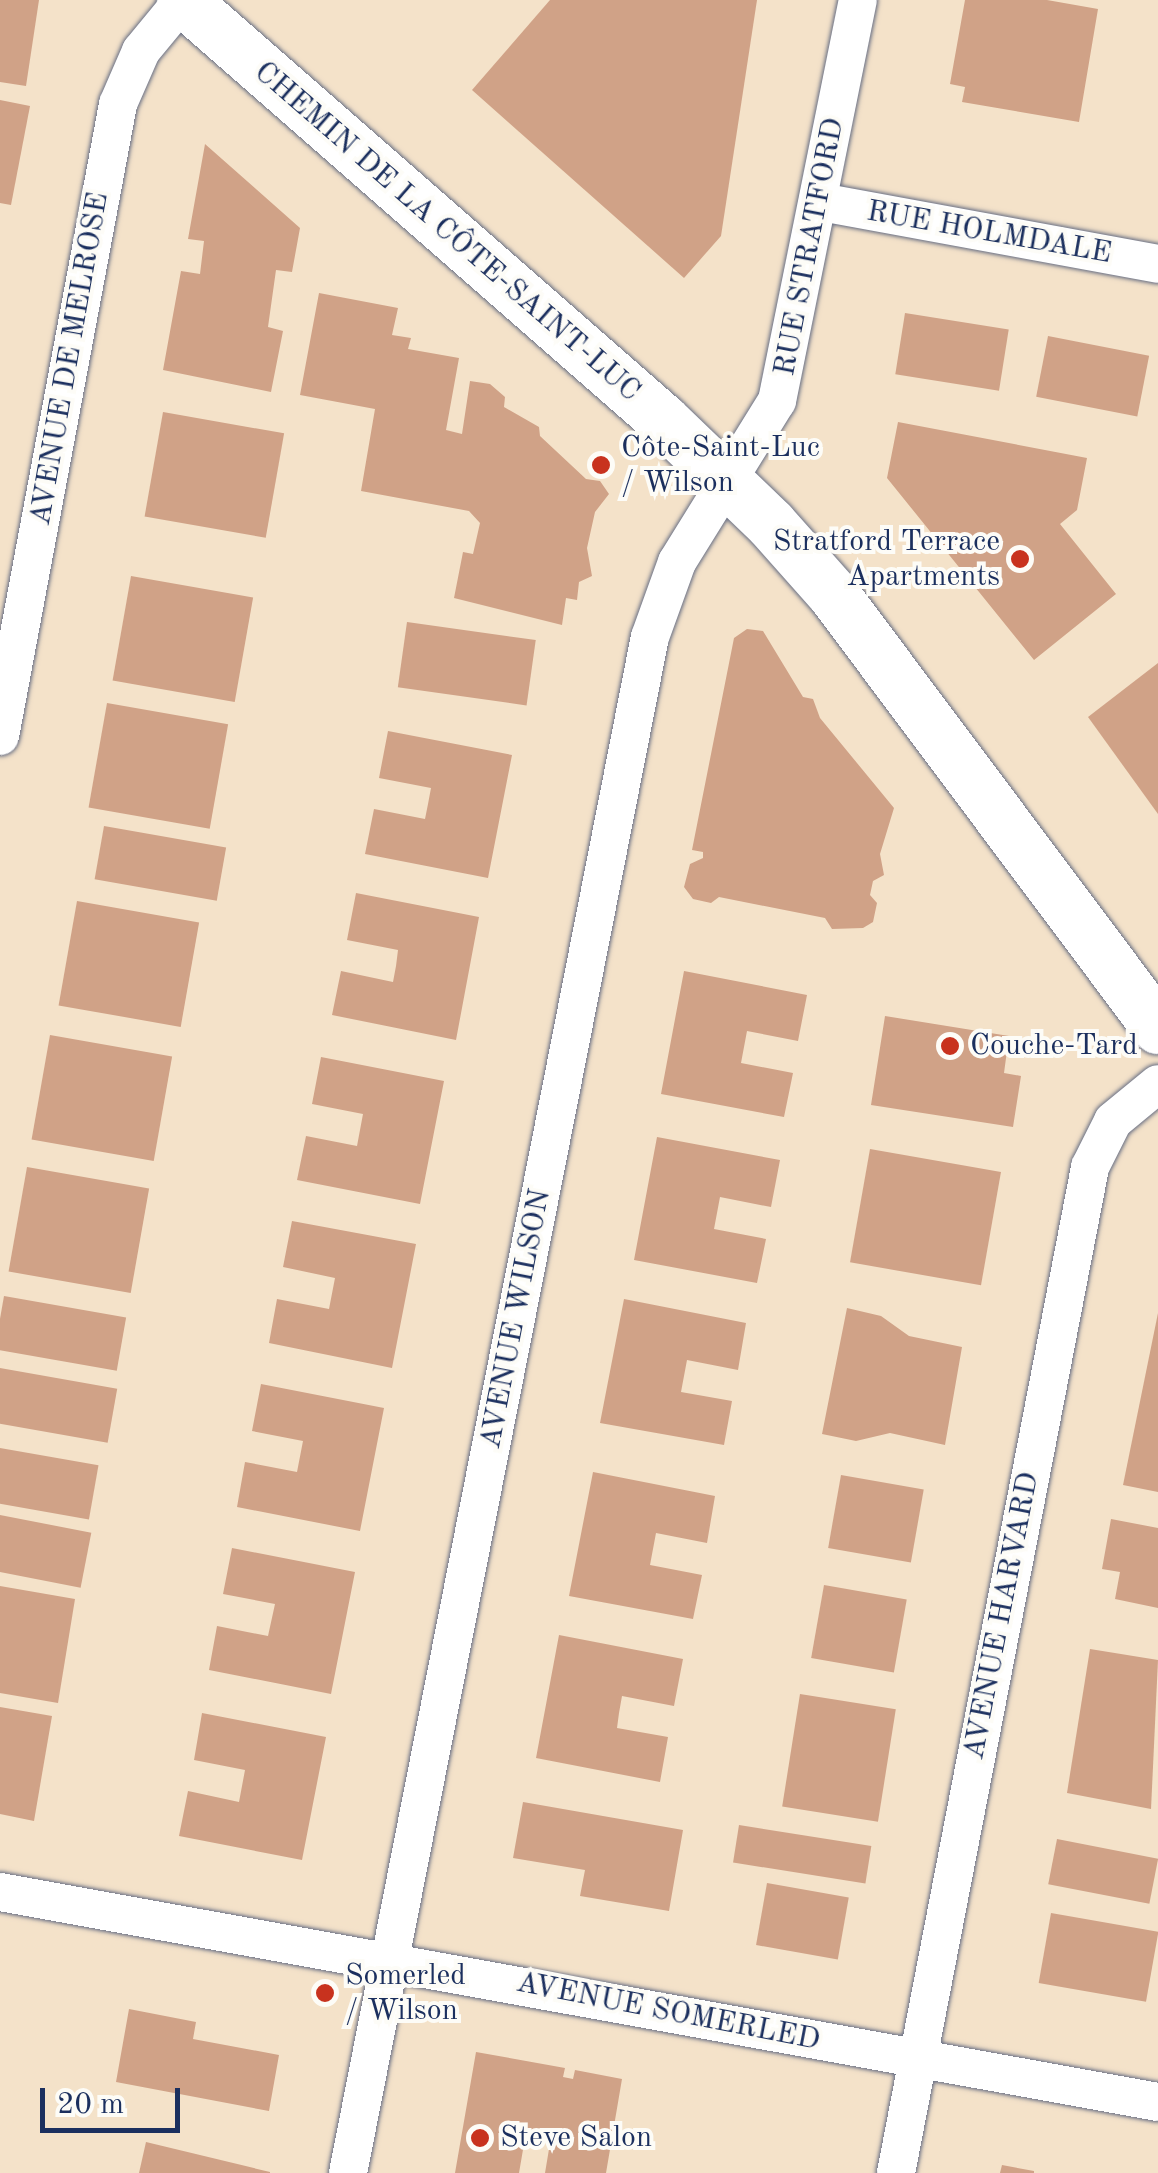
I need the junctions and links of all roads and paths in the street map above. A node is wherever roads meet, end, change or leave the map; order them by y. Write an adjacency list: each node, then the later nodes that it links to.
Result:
1 (183, 0): 5 (main road, CHEMIN DE LA CÔTE-SAINT-LUC); 6 (street, AVENUE DE MELROSE)
2 (858, 0): 3 (street, RUE STRATFORD)
3 (821, 202): 4 (street, RUE HOLMDALE); 5 (street, RUE STRATFORD)
4 (1158, 264)
5 (730, 483): 7 (main road, CHEMIN DE LA CÔTE-SAINT-LUC); 10 (street, AVENUE WILSON)
6 (0, 736)
7 (1158, 1028)
8 (1158, 1084): 11 (street, AVENUE HARVARD)
9 (0, 1892): 10 (street, AVENUE SOMERLED)
10 (390, 1960): 11 (street, AVENUE SOMERLED); 13 (street, AVENUE WILSON)
11 (918, 2060): 12 (street, AVENUE SOMERLED); 14 (street, AVENUE HARVARD)
12 (1158, 2102)
13 (348, 2173)
14 (896, 2173)

